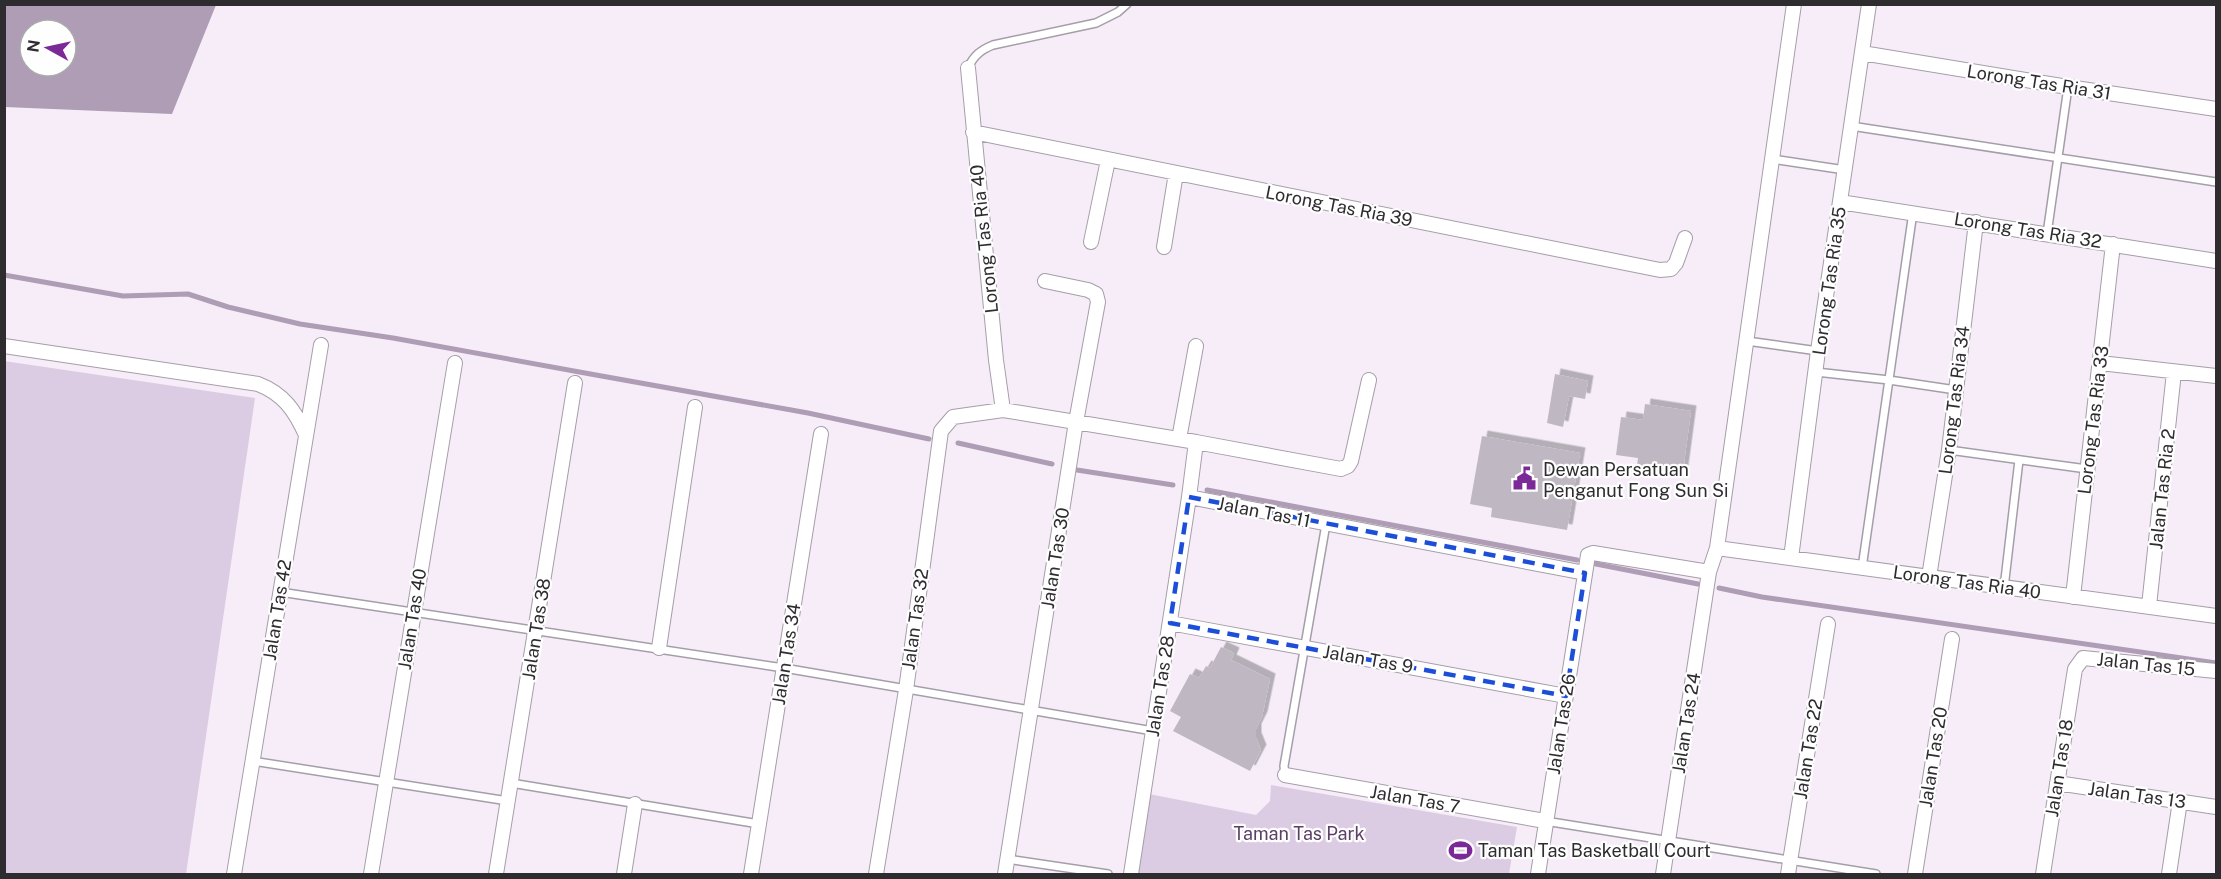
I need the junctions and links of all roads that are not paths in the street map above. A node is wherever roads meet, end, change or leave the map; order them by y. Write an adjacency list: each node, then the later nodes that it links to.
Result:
1 (1127, 4): 5 (lane)
2 (1794, 4): 11 (street, Jalan Tas 24)
3 (1869, 4): 4 (street, Lorong Tas Ria 35)
4 (1862, 53): 6 (street, Lorong Tas Ria 31); 8 (street, Lorong Tas Ria 35)
5 (968, 68): 9 (street, Lorong Tas Ria 40)
6 (2067, 87): 7 (street, Lorong Tas Ria 31); 10 (lane)
7 (2217, 109)
8 (1851, 126): 10 (lane); 13 (street, Lorong Tas Ria 35)
9 (973, 132): 12 (street, Lorong Tas Ria 39); 41 (street, Lorong Tas Ria 40)
10 (2058, 158): 15 (lane); 19 (lane)
11 (1772, 159): 13 (lane); 26 (street, Jalan Tas 24)
12 (1108, 160): 14 (street, Lorong Tas Ria 39); 21 (street)
13 (1845, 170): 16 (street, Lorong Tas Ria 35)
14 (1176, 173): 20 (street, Lorong Tas Ria 39); 23 (street)
15 (2217, 182)
16 (1840, 202): 17 (street, Lorong Tas Ria 32); 30 (street, Lorong Tas Ria 35)
17 (1913, 212): 18 (street, Lorong Tas Ria 32); 37 (lane)
18 (1976, 222): 19 (street, Lorong Tas Ria 32); 39 (street, Lorong Tas Ria 34)
19 (2047, 234): 22 (street, Lorong Tas Ria 32)
20 (1685, 237)
21 (1091, 242)
22 (2113, 244): 24 (street, Lorong Tas Ria 32); 32 (street, Lorong Tas Ria 33)
23 (1164, 247)
24 (2217, 261)
25 (1045, 281): 42 (street, Jalan Tas 30)
26 (1746, 341): 30 (lane); 52 (street, Jalan Tas 24)
27 (321, 345): 44 (street, Jalan Tas 42)
28 (4, 346): 44 (street)
29 (1196, 346): 45 (street)
30 (1818, 351): 33 (street, Lorong Tas Ria 35)
31 (454, 363): 62 (street, Jalan Tas 40)
32 (2100, 363): 34 (street); 49 (street, Lorong Tas Ria 33)
33 (1816, 372): 37 (lane); 53 (street, Lorong Tas Ria 35)
34 (2174, 372): 35 (street); 61 (street, Jalan Tas Ria 2)
35 (2217, 376)
36 (1370, 380): 46 (street)
37 (1889, 380): 39 (lane); 54 (lane)
38 (575, 383): 66 (street, Jalan Tas 38)
39 (1956, 390): 47 (street, Lorong Tas Ria 34)
40 (695, 407): 68 (street)
41 (1003, 410): 42 (street); 73 (street, Jalan Tas 32)
42 (1076, 422): 45 (street); 75 (street, Jalan Tas 30)
43 (821, 434): 71 (street, Jalan Tas 34)
44 (306, 435): 59 (street, Jalan Tas 42)
45 (1179, 439): 46 (street)
46 (1196, 442): 50 (street)
47 (1949, 450): 48 (lane); 57 (street, Lorong Tas Ria 34)
48 (2019, 460): 49 (lane); 58 (lane)
49 (2087, 470): 60 (street, Lorong Tas Ria 33)
50 (1189, 497): 51 (street, Jalan Tas 11); 64 (street, Jalan Tas 28)
51 (1326, 524): 56 (street, Jalan Tas 11); 69 (lane)
52 (1717, 548): 53 (street, Lorong Tas Ria 40); 55 (street, Jalan Tas 24)
53 (1791, 558): 54 (street, Lorong Tas Ria 40)
54 (1862, 568): 57 (street, Lorong Tas Ria 40)
55 (1709, 572): 56 (street); 88 (street, Jalan Tas 24)
56 (1585, 573): 74 (street, Jalan Tas 26)
57 (1929, 578): 58 (street, Lorong Tas Ria 40)
58 (2004, 588): 60 (street, Lorong Tas Ria 40)
59 (280, 592): 62 (lane); 77 (street, Jalan Tas 42)
60 (2073, 597): 61 (street, Lorong Tas Ria 40)
61 (2149, 606): 63 (street, Lorong Tas Ria 40)
62 (413, 612): 66 (lane); 79 (street, Jalan Tas 40)
63 (2217, 616)
64 (1170, 623): 69 (street, Jalan Tas 9); 76 (street, Jalan Tas 28)
65 (1828, 624): 90 (street, Jalan Tas 22)
66 (536, 629): 68 (lane); 80 (street, Jalan Tas 38)
67 (1952, 639): 103 (street, Jalan Tas 20)
68 (659, 648): 71 (lane)
69 (1306, 648): 74 (street, Jalan Tas 9); 78 (lane)
70 (2078, 662): 72 (street, Jalan Tas 15); 81 (street, Jalan Tas 18)
71 (784, 668): 73 (lane); 87 (street, Jalan Tas 34)
72 (2217, 671)
73 (906, 690): 75 (lane); 96 (street, Jalan Tas 32)
74 (1566, 696): 86 (street, Jalan Tas 26)
75 (1030, 710): 76 (lane); 89 (street, Jalan Tas 30)
76 (1153, 731): 99 (street, Jalan Tas 28)
77 (252, 761): 79 (lane); 91 (street, Jalan Tas 42)
78 (1285, 775): 86 (street, Jalan Tas 7)
79 (386, 782): 82 (lane); 92 (street, Jalan Tas 40)
80 (511, 783): 82 (street, Jalan Tas 38); 84 (lane)
81 (2057, 783): 83 (street, Jalan Tas 13); 104 (street, Jalan Tas 18)
82 (508, 801): 93 (street, Jalan Tas 38)
83 (2180, 801): 85 (street, Jalan Tas 13); 105 (street)
84 (636, 804): 87 (lane); 94 (street)
85 (2217, 807)
86 (1545, 821): 88 (lane); 100 (street, Jalan Tas 26)
87 (759, 824): 95 (street, Jalan Tas 34)
88 (1668, 840): 90 (lane); 101 (street, Jalan Tas 24)
89 (1007, 859): 97 (street, Jalan Tas 30); 98 (lane)
90 (1789, 868): 102 (lane)
91 (234, 874)
92 (371, 874)
93 (496, 874)
94 (624, 874)
95 (751, 874)
96 (876, 874)
97 (1005, 874)
98 (1108, 874)
99 (1131, 874)
100 (1538, 874)
101 (1663, 874)
102 (1876, 874)
103 (1915, 874)
104 (2043, 874)
105 (2169, 874)

